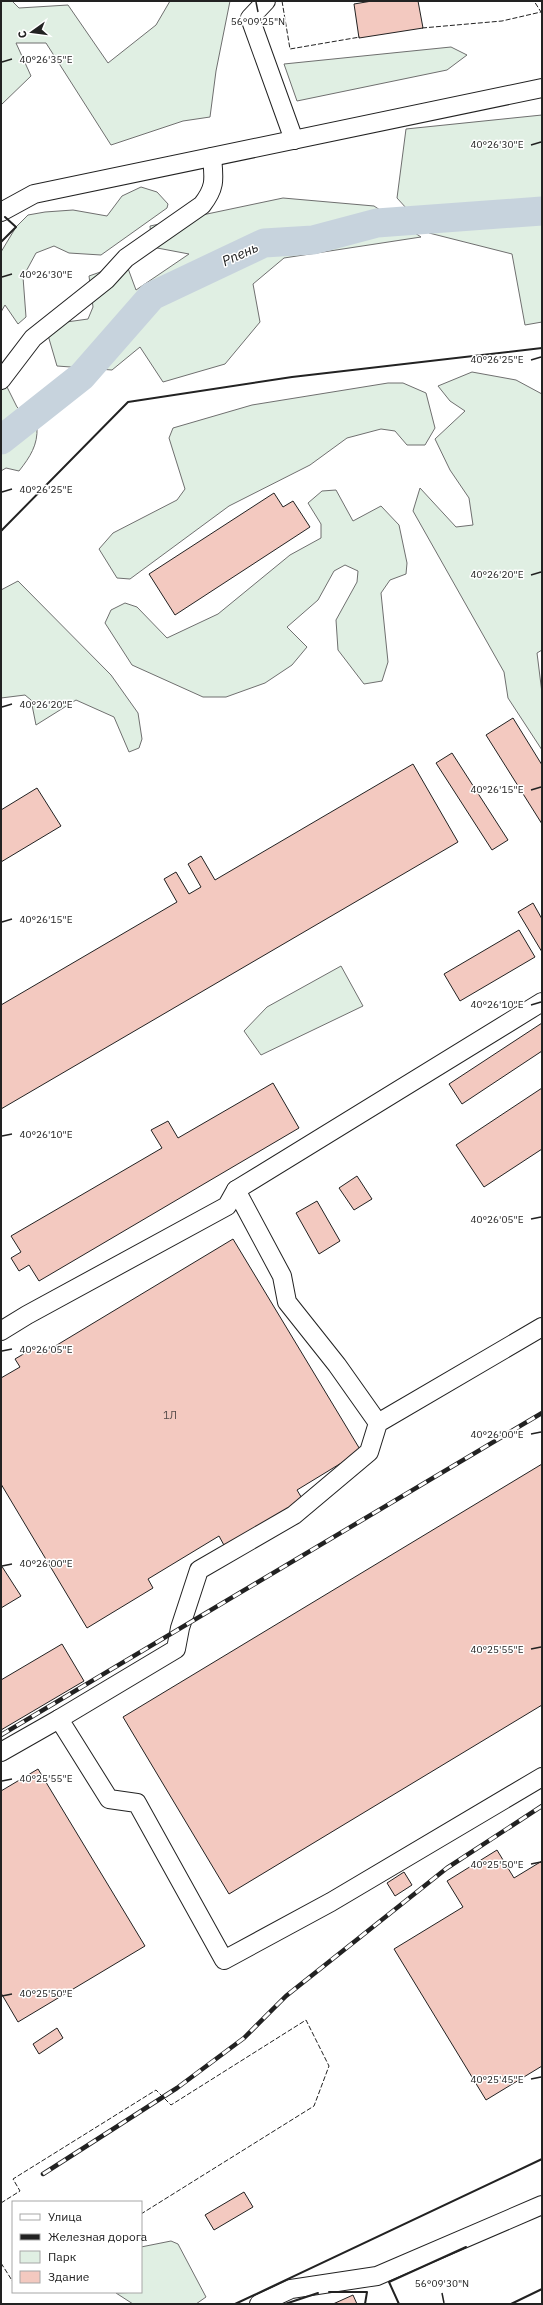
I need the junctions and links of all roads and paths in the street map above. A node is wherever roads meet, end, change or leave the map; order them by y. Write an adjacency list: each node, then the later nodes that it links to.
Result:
1 (266, 1): 3 (street)
2 (542, 88): 3 (street)
3 (294, 140): 4 (street)
4 (212, 157): 5 (street); 6 (street)
5 (1, 212)
6 (1, 380)
7 (542, 1002): 8 (street)
8 (236, 1190): 10 (street); 11 (street)
9 (542, 1327): 11 (street)
10 (1, 1332)
11 (378, 1423): 12 (street)
12 (59, 1719): 13 (street); 14 (street)
13 (1, 1752)
14 (542, 1777)
15 (542, 2205): 16 (street)
16 (259, 2304)

